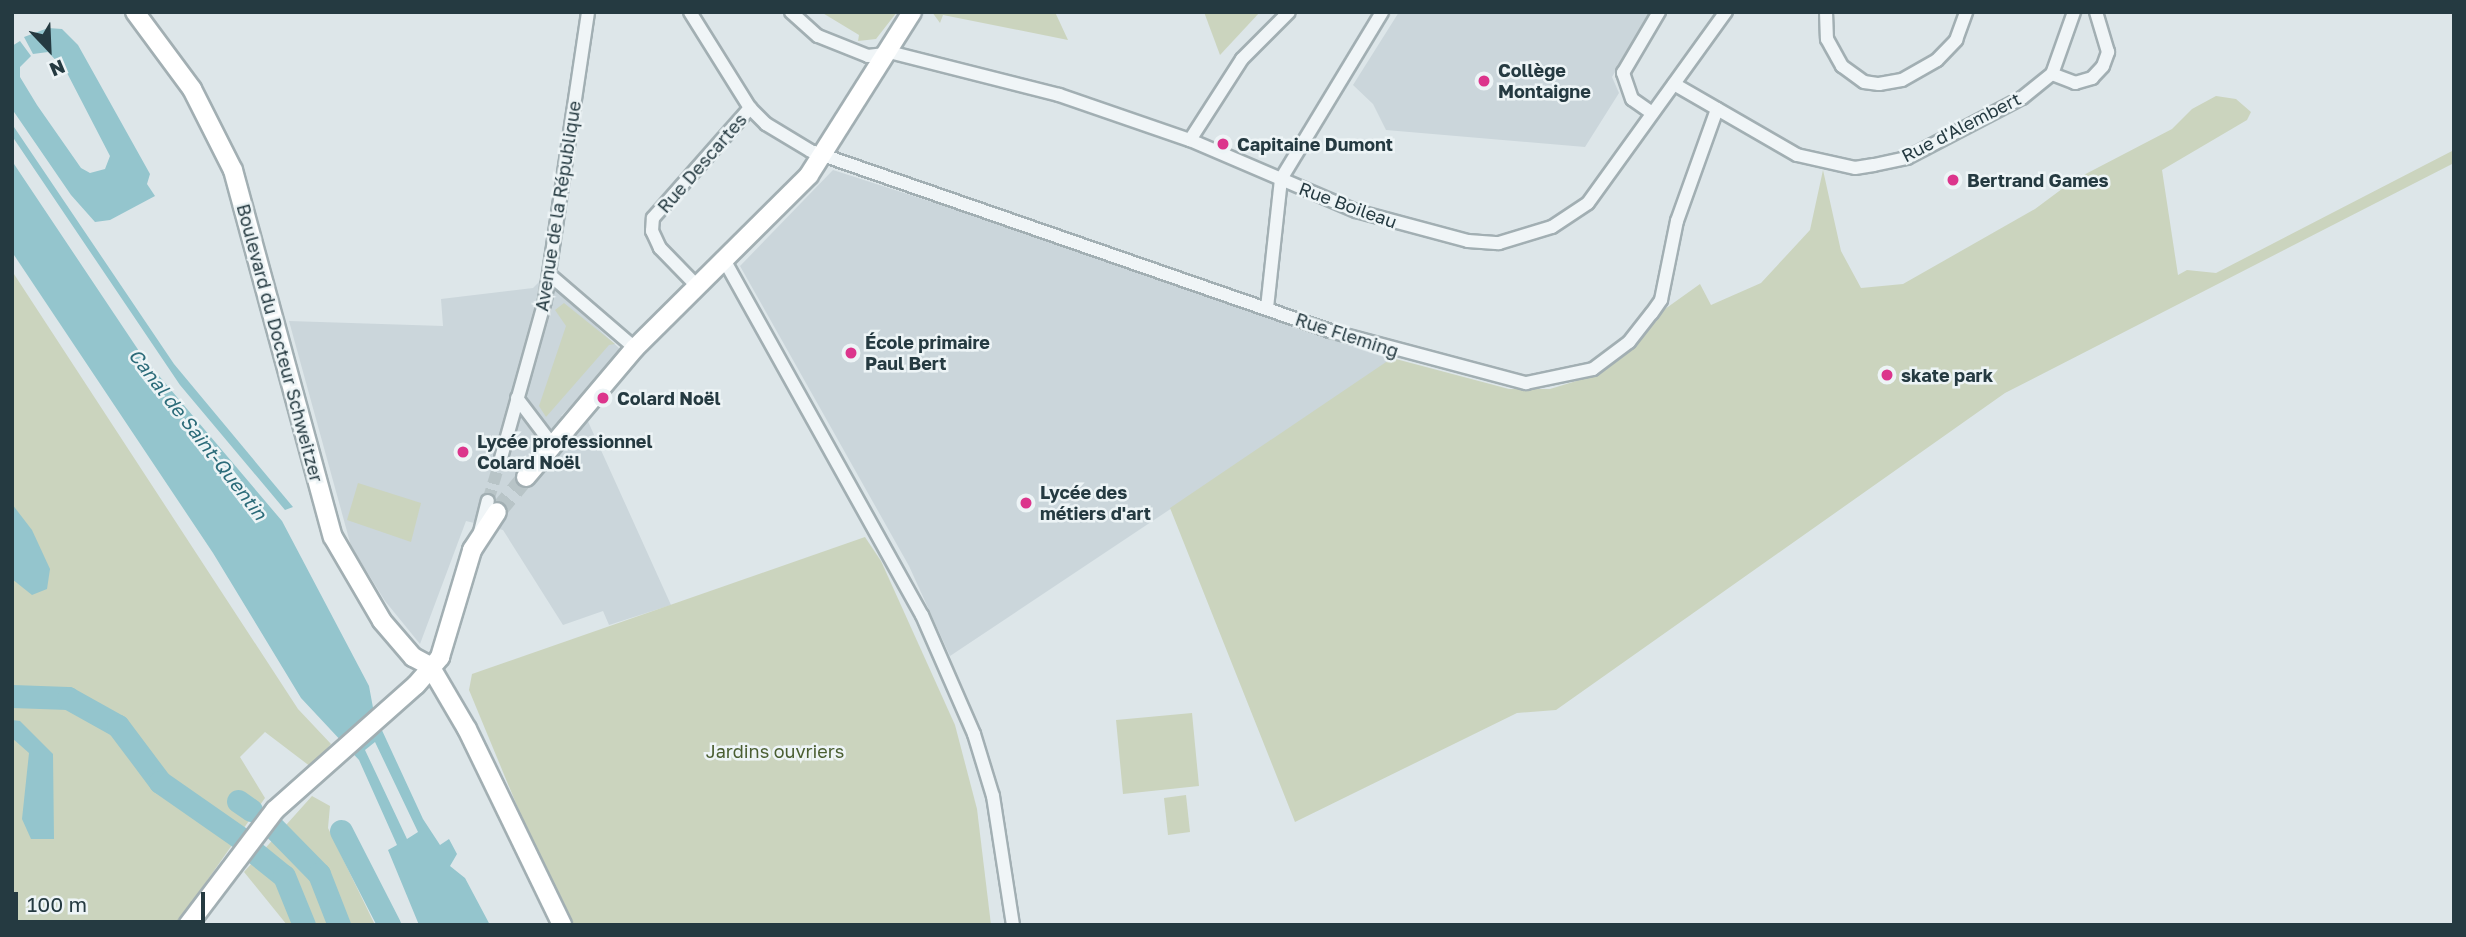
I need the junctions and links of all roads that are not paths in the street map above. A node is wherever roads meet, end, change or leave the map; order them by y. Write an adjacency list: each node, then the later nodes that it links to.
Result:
1 (135, 12): 33 (street, Boulevard du Docteur Schweitzer)
2 (588, 12): 24 (street, Avenue de la République)
3 (690, 12): 17 (street, Rue Fleming)
4 (791, 12): 14 (street, Rue Boileau)
5 (912, 12): 14 (street)
6 (1289, 12): 20 (street)
7 (1382, 12): 22 (street)
8 (1659, 12): 19 (street)
9 (1726, 12): 16 (street, Rue Boileau)
10 (1826, 12): 11 (street)
11 (1966, 12)
12 (2074, 12): 15 (street)
13 (2096, 12): 15 (street)
14 (883, 55): 20 (street, Rue Boileau); 21 (street)
15 (2052, 74): 18 (street, Rue d'Alembert)
16 (1674, 84): 18 (street, Rue d'Alembert); 19 (street, Rue Boileau)
17 (750, 108): 21 (street, Rue Fleming); 25 (street, Rue Descartes)
18 (1717, 109): 26 (street, Rue Fleming)
19 (1652, 113): 22 (street, Rue Boileau)
20 (1189, 140): 22 (street, Rue Boileau)
21 (824, 155): 23 (street); 26 (street, Rue Fleming)
22 (1281, 179): 26 (street)
23 (720, 263): 25 (street); 36 (street)
24 (550, 275): 27 (street); 28 (street, Avenue de la République)
25 (696, 285): 27 (street)
26 (1267, 308)
27 (635, 348): 29 (street)
28 (517, 398): 29 (street); 30 (street, Avenue de la République)
29 (551, 443): 31 (street)
30 (501, 458)
31 (526, 477)
32 (493, 506): 33 (street)
33 (430, 666): 34 (street); 35 (street)
34 (188, 925)
35 (562, 925)
36 (1013, 925)

